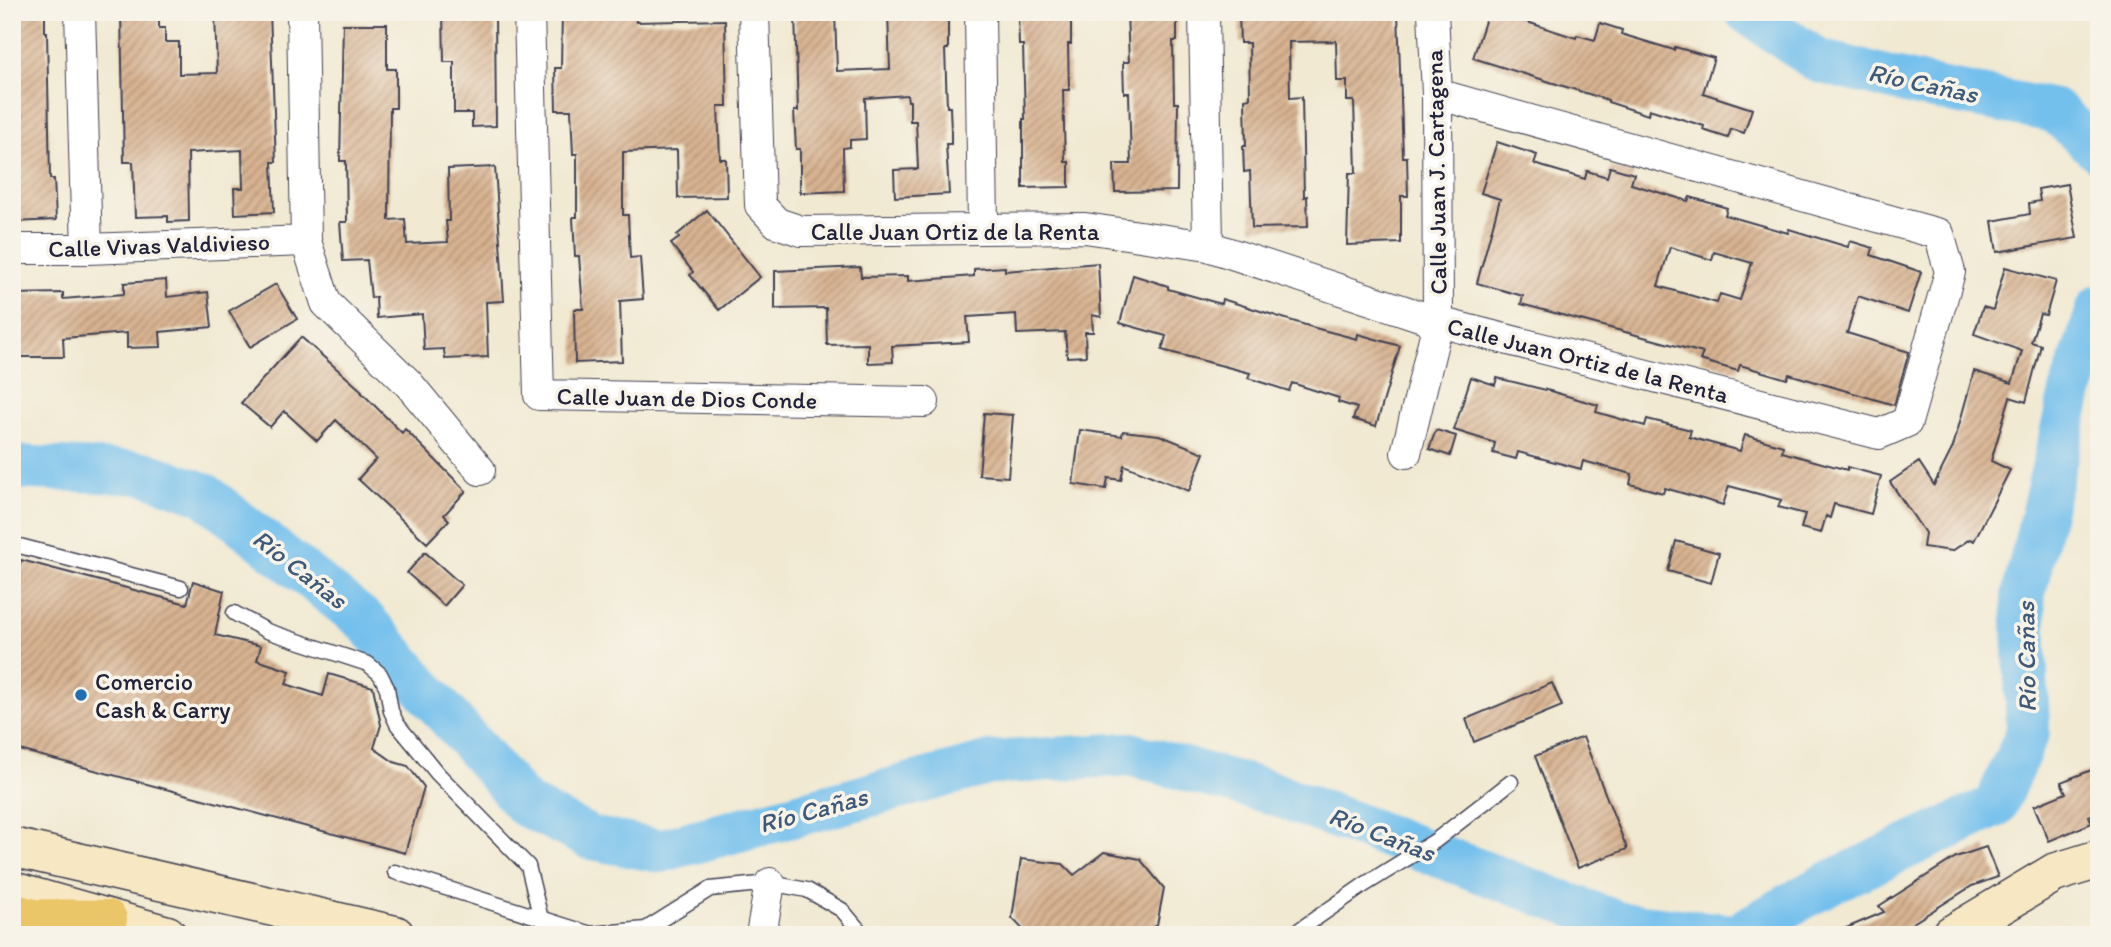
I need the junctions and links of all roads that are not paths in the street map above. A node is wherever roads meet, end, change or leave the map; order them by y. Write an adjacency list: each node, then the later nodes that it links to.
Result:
1 (80, 12): 13 (street)
2 (303, 12): 10 (street, Calle Vivas Valdivieso)
3 (529, 12): 15 (street, Calle Juan de Dios Conde)
4 (754, 12): 9 (street, Calle Juan Ortiz de la Renta)
5 (980, 12): 9 (street)
6 (1204, 12): 11 (street)
7 (1433, 12): 8 (street, Calle Juan J. Cartagena)
8 (1437, 94): 14 (street, Calle Juan J. Cartagena); 14 (street, Calle Juan Ortiz de la Renta)
9 (983, 228): 11 (street, Calle Juan Ortiz de la Renta)
10 (306, 241): 13 (street, Calle Vivas Valdivieso); 17 (street, Calle Vivas Valdivieso)
11 (1208, 246): 14 (street, Calle Juan Ortiz de la Renta)
12 (12, 249): 13 (street, Calle Vivas Valdivieso)
13 (87, 249)
14 (1438, 322): 16 (street, Calle Juan J. Cartagena)
15 (924, 402)
16 (1406, 453)
17 (480, 470)
18 (12, 544): 19 (lane)
19 (181, 588)
20 (234, 613): 29 (lane)
21 (1511, 782): 34 (lane)
22 (12, 847): 31 (street)
23 (2099, 859): 35 (street)
24 (395, 872): 29 (lane)
25 (770, 883): 29 (lane); 32 (street); 33 (lane)
26 (12, 891): 28 (street)
27 (12, 912): 28 (highway)
28 (108, 919): 30 (street)
29 (541, 919)
30 (167, 935)
31 (395, 935)
32 (761, 935)
33 (863, 935)
34 (1292, 935)
35 (1951, 935)

